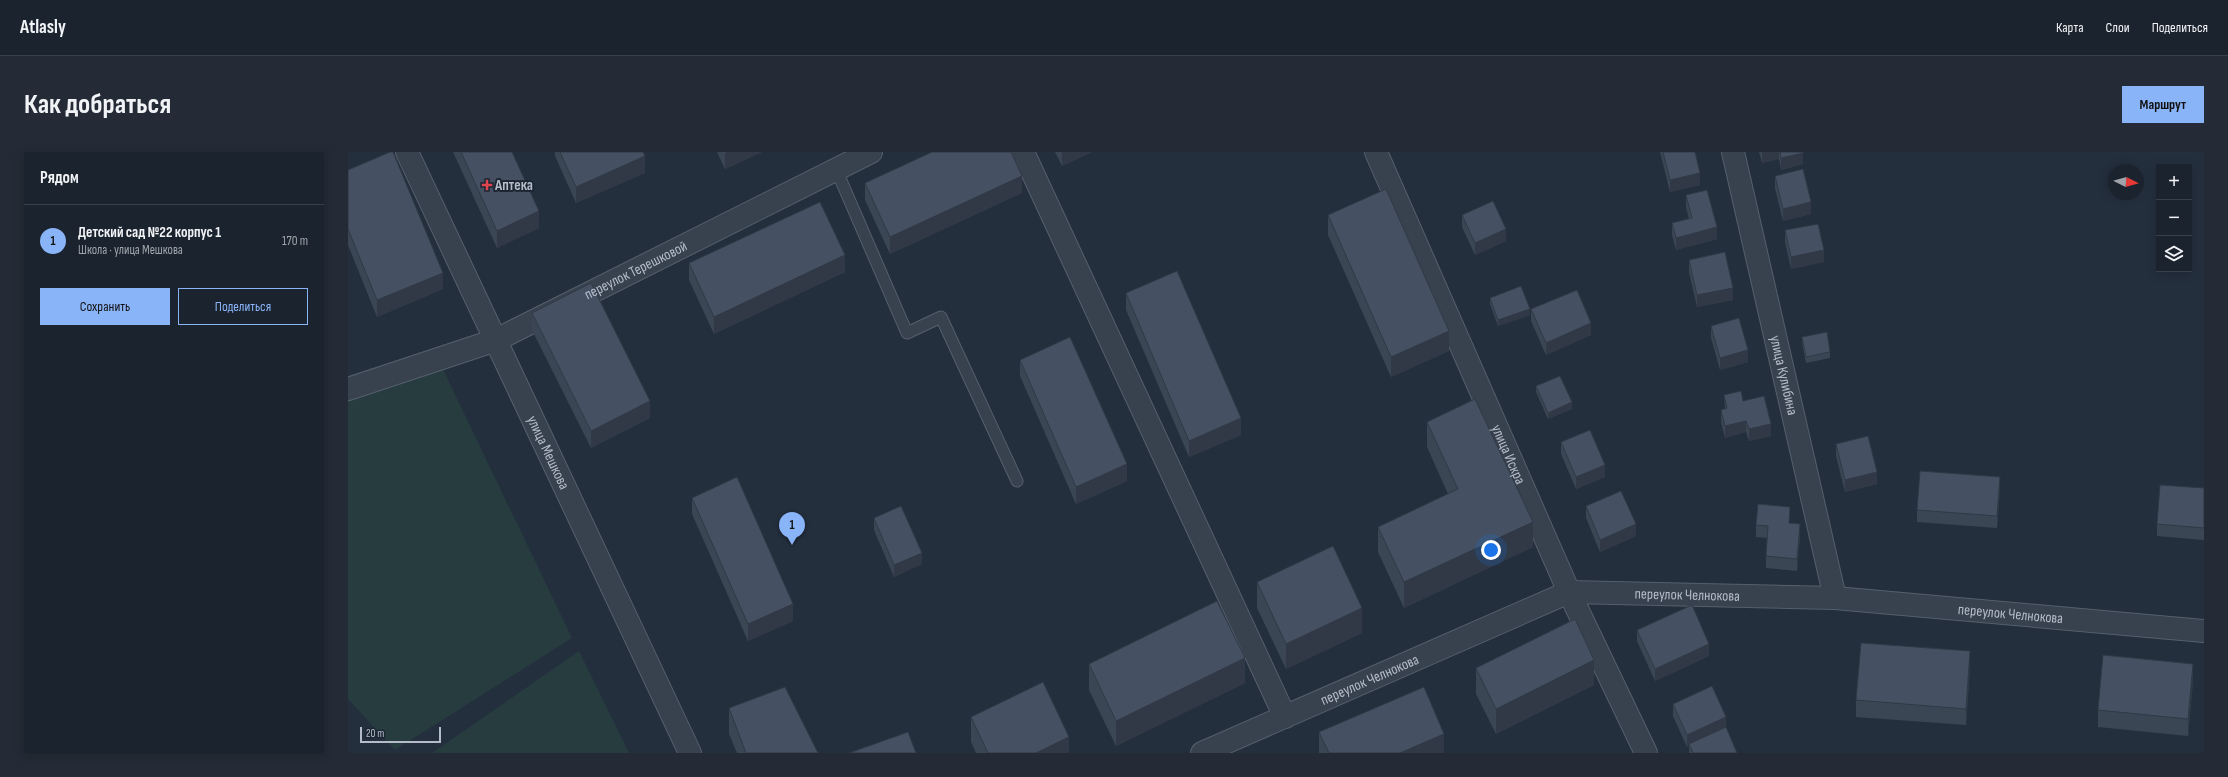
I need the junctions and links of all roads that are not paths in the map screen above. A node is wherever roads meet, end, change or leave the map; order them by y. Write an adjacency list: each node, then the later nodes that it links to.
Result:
1 (407, 152): 7 (street, улица Мешкова)
2 (871, 152): 6 (street, переулок Терешковой)
3 (1023, 152): 13 (street)
4 (1376, 152): 10 (street, улица Искра)
5 (1733, 152): 11 (street, улица Кулибина)
6 (836, 169): 7 (street, переулок Терешковой); 9 (lane)
7 (496, 340): 8 (street, переулок Терешковой); 14 (street, улица Мешкова)
8 (348, 388)
9 (1017, 481)
10 (1569, 592): 11 (street, переулок Челнокова); 13 (street, переулок Челнокова); 16 (street, улица Искра)
11 (1835, 598): 12 (street, переулок Челнокова)
12 (2204, 631)
13 (1285, 717): 15 (street, переулок Челнокова)
14 (690, 753)
15 (1202, 753)
16 (1646, 753)

